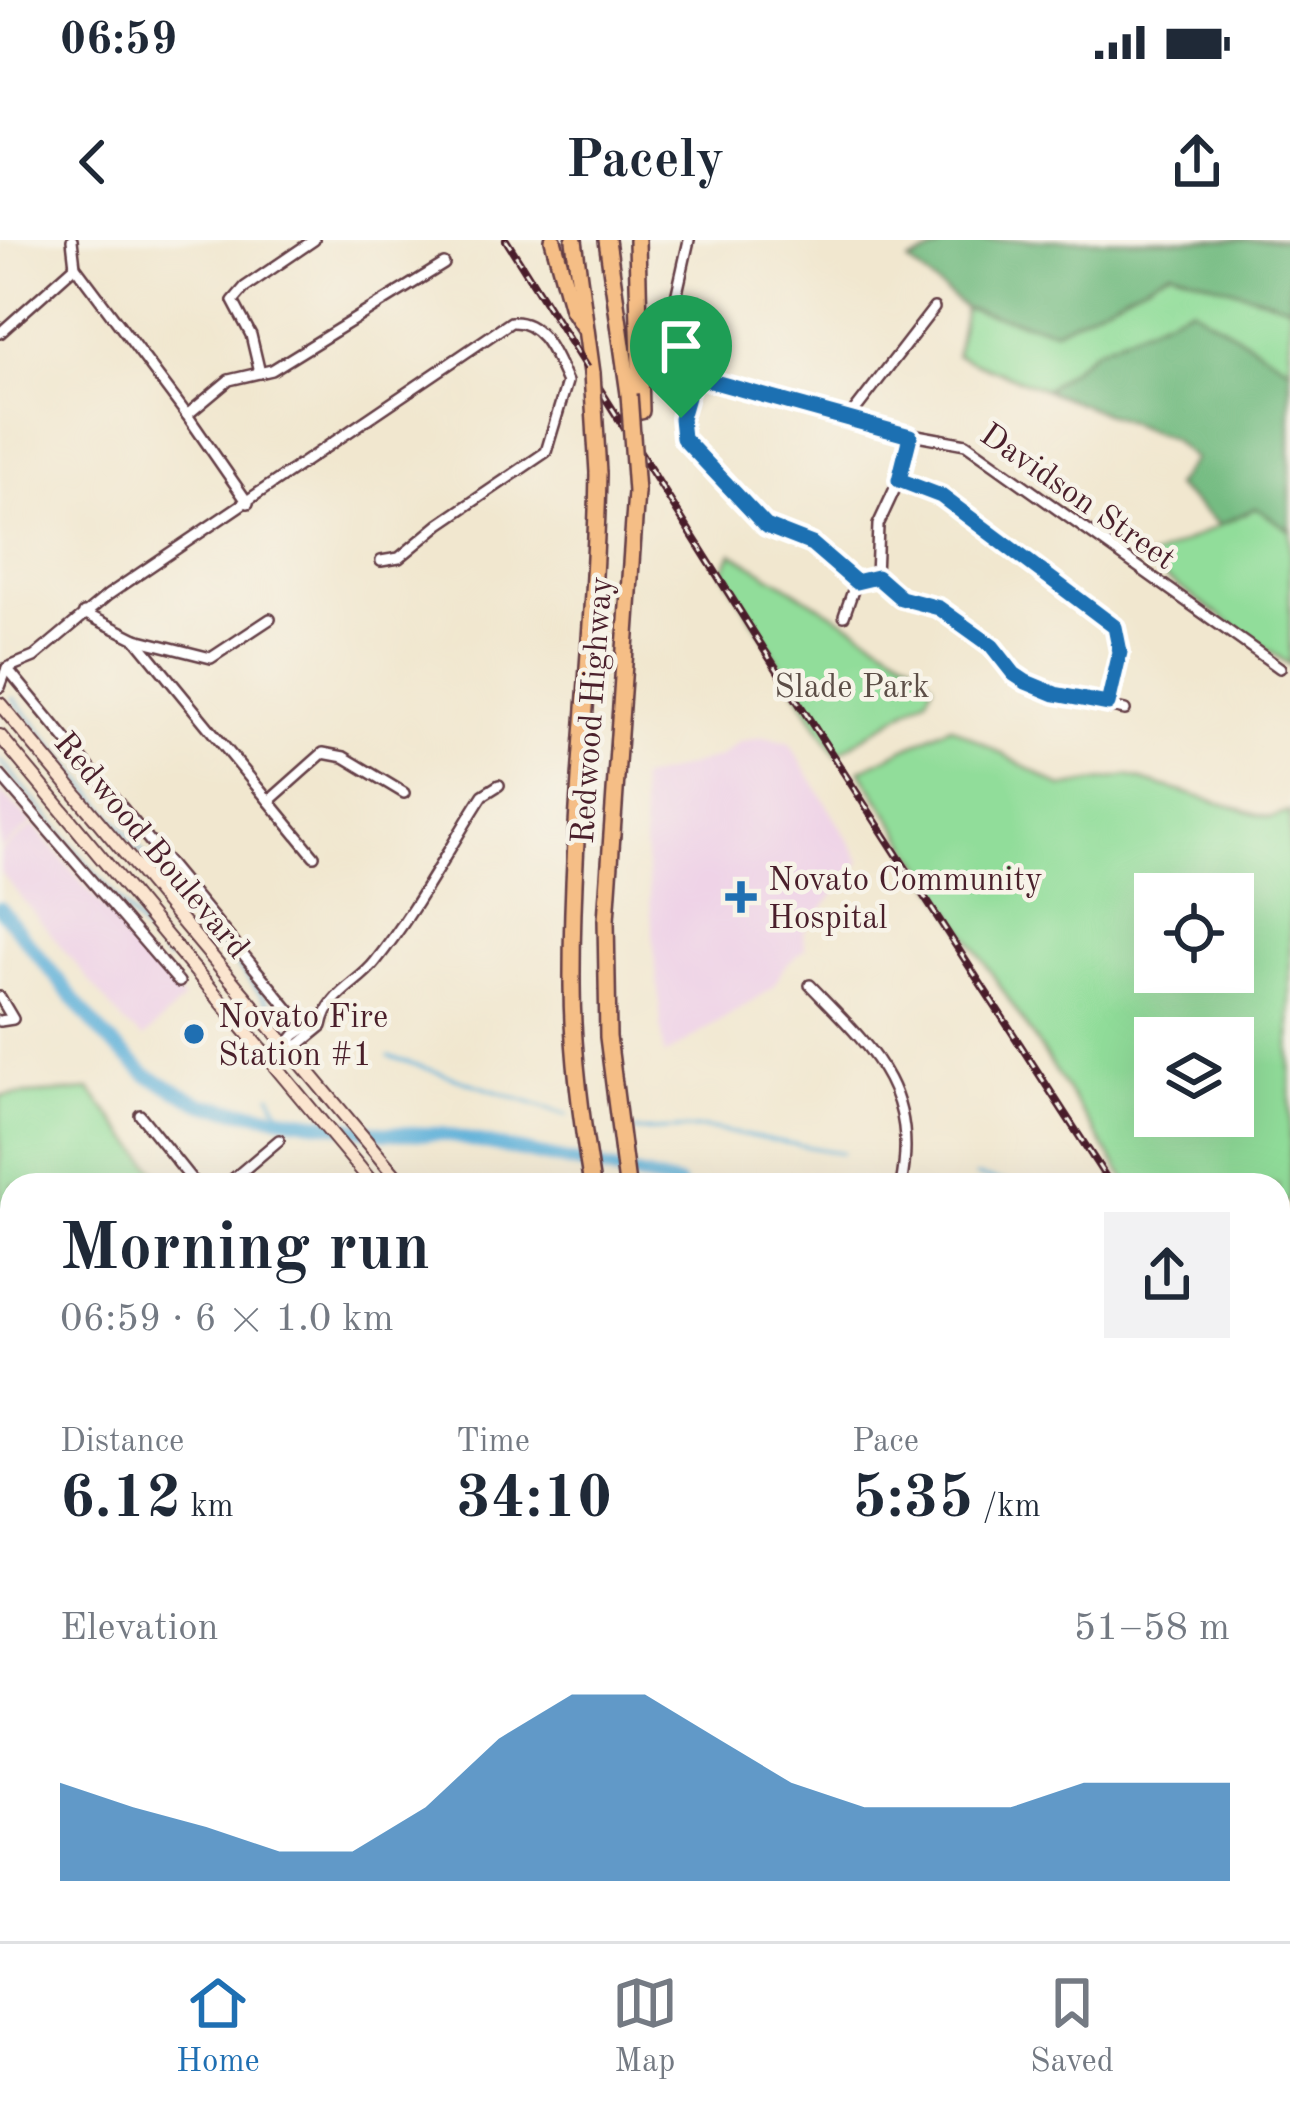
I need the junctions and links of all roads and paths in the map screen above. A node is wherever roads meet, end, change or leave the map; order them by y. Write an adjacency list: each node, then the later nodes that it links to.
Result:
1 (72, 240): 9 (street)
2 (314, 240): 13 (street)
3 (553, 240): 12 (highway)
4 (574, 240): 12 (highway, Redwood Highway)
5 (607, 240): 19 (highway, Redwood Highway, bridge)
6 (637, 240): 19 (highway, bridge)
7 (689, 240): 14 (street)
8 (444, 264): 13 (street)
9 (75, 266): 11 (street); 15 (street)
10 (934, 308): 16 (street)
11 (0, 333)
12 (588, 333): 56 (highway, Redwood Highway, bridge)
13 (260, 373): 15 (street)
14 (693, 376): 16 (street, Davidson Street); 23 (street)
15 (188, 415): 20 (street)
16 (846, 422): 17 (street, Davidson Street)
17 (910, 436): 18 (street); 31 (street, Davidson Street)
18 (899, 480): 22 (street); 28 (street)
19 (636, 492): 57 (highway, Redwood Highway)
20 (248, 502): 21 (street); 24 (street)
21 (380, 561)
22 (877, 577): 23 (street); 34 (street)
23 (856, 582): 25 (street)
24 (84, 614): 27 (street); 30 (street)
25 (844, 616)
26 (270, 619): 27 (street)
27 (136, 639): 40 (street)
28 (1120, 639): 29 (street); 34 (street)
29 (1135, 640)
30 (7, 668): 32 (street); 47 (street)
31 (1280, 668)
32 (0, 687)
33 (0, 704): 48 (main road, Redwood Boulevard)
34 (1108, 704): 35 (street)
35 (1125, 710)
36 (0, 736): 49 (main road, Redwood Boulevard)
37 (0, 775): 42 (street)
38 (499, 785): 45 (street)
39 (404, 793): 40 (street)
40 (269, 801): 41 (street)
41 (314, 856)
42 (179, 982)
43 (810, 985): 58 (street)
44 (0, 997): 46 (street)
45 (324, 1016): 47 (street); 48 (street)
46 (0, 1021)
47 (305, 1029): 48 (street)
48 (287, 1045): 49 (street); 55 (main road, Redwood Boulevard)
49 (268, 1054): 54 (main road, Redwood Boulevard)
50 (140, 1115): 52 (street)
51 (279, 1140): 53 (street)
52 (186, 1173)
53 (240, 1173)
54 (365, 1173)
55 (393, 1173)
56 (590, 1173)
57 (625, 1173)
58 (903, 1173)

